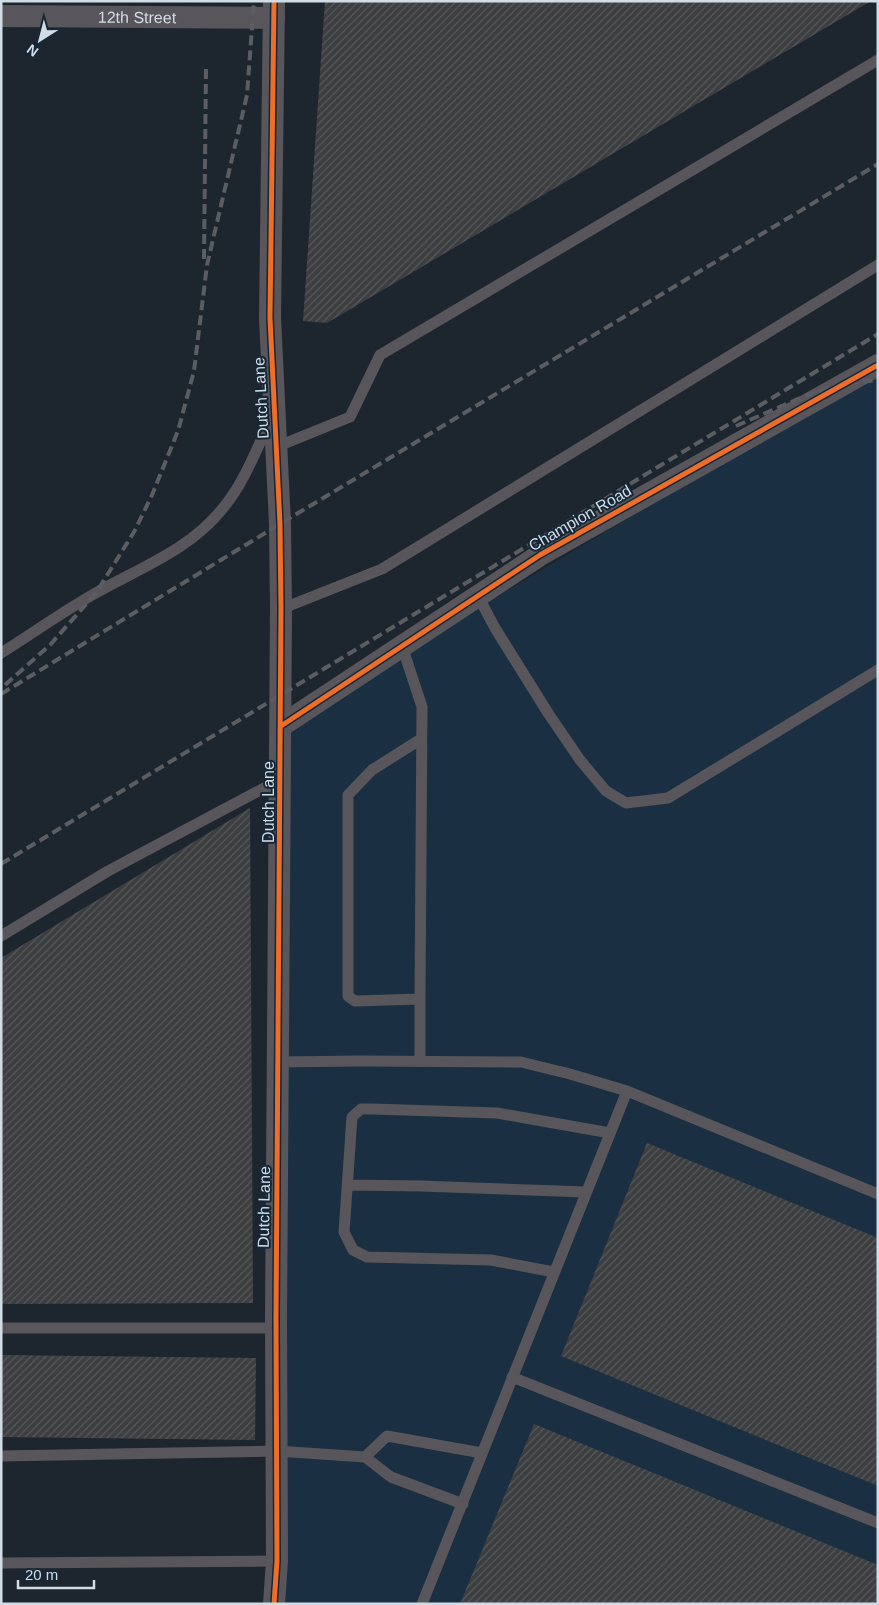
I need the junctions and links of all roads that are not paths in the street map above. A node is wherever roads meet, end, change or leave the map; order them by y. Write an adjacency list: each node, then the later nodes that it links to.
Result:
1 (274, 10): 2 (street, 12th Street); 6 (street, Dutch Lane)
2 (1, 16)
3 (878, 60): 7 (lane)
4 (878, 265): 9 (lane)
5 (878, 365): 8 (street, Champion Road)
6 (275, 411): 7 (street, Dutch Lane); 11 (lane)
7 (276, 447): 9 (street, Dutch Lane)
8 (478, 596): 10 (street, Champion Road); 12 (lane)
9 (281, 609): 13 (street, Dutch Lane)
10 (402, 646): 13 (street, Champion Road); 14 (lane)
11 (1, 653)
12 (878, 670)
13 (281, 726): 15 (street, Dutch Lane)
14 (421, 739): 17 (lane); 17 (lane)
15 (281, 779): 16 (lane); 18 (street, Dutch Lane)
16 (1, 936)
17 (420, 999): 19 (lane)
18 (278, 1062): 19 (lane); 27 (street, Dutch Lane)
19 (420, 1062): 20 (lane)
20 (627, 1091): 21 (lane); 24 (lane)
21 (610, 1133): 22 (lane); 23 (lane)
22 (348, 1185): 23 (lane); 25 (lane)
23 (586, 1192): 25 (lane)
24 (878, 1194)
25 (554, 1272): 28 (lane)
26 (1, 1328): 27 (lane)
27 (276, 1328): 29 (street, Dutch Lane)
28 (512, 1377): 30 (lane); 34 (lane)
29 (276, 1451): 31 (lane); 32 (lane); 35 (street, Dutch Lane)
30 (482, 1454): 32 (lane); 33 (lane)
31 (1, 1456)
32 (366, 1457): 33 (lane)
33 (462, 1504): 38 (lane)
34 (878, 1523)
35 (278, 1561): 36 (lane); 37 (street, Dutch Lane)
36 (1, 1563)
37 (274, 1604)
38 (422, 1604)

